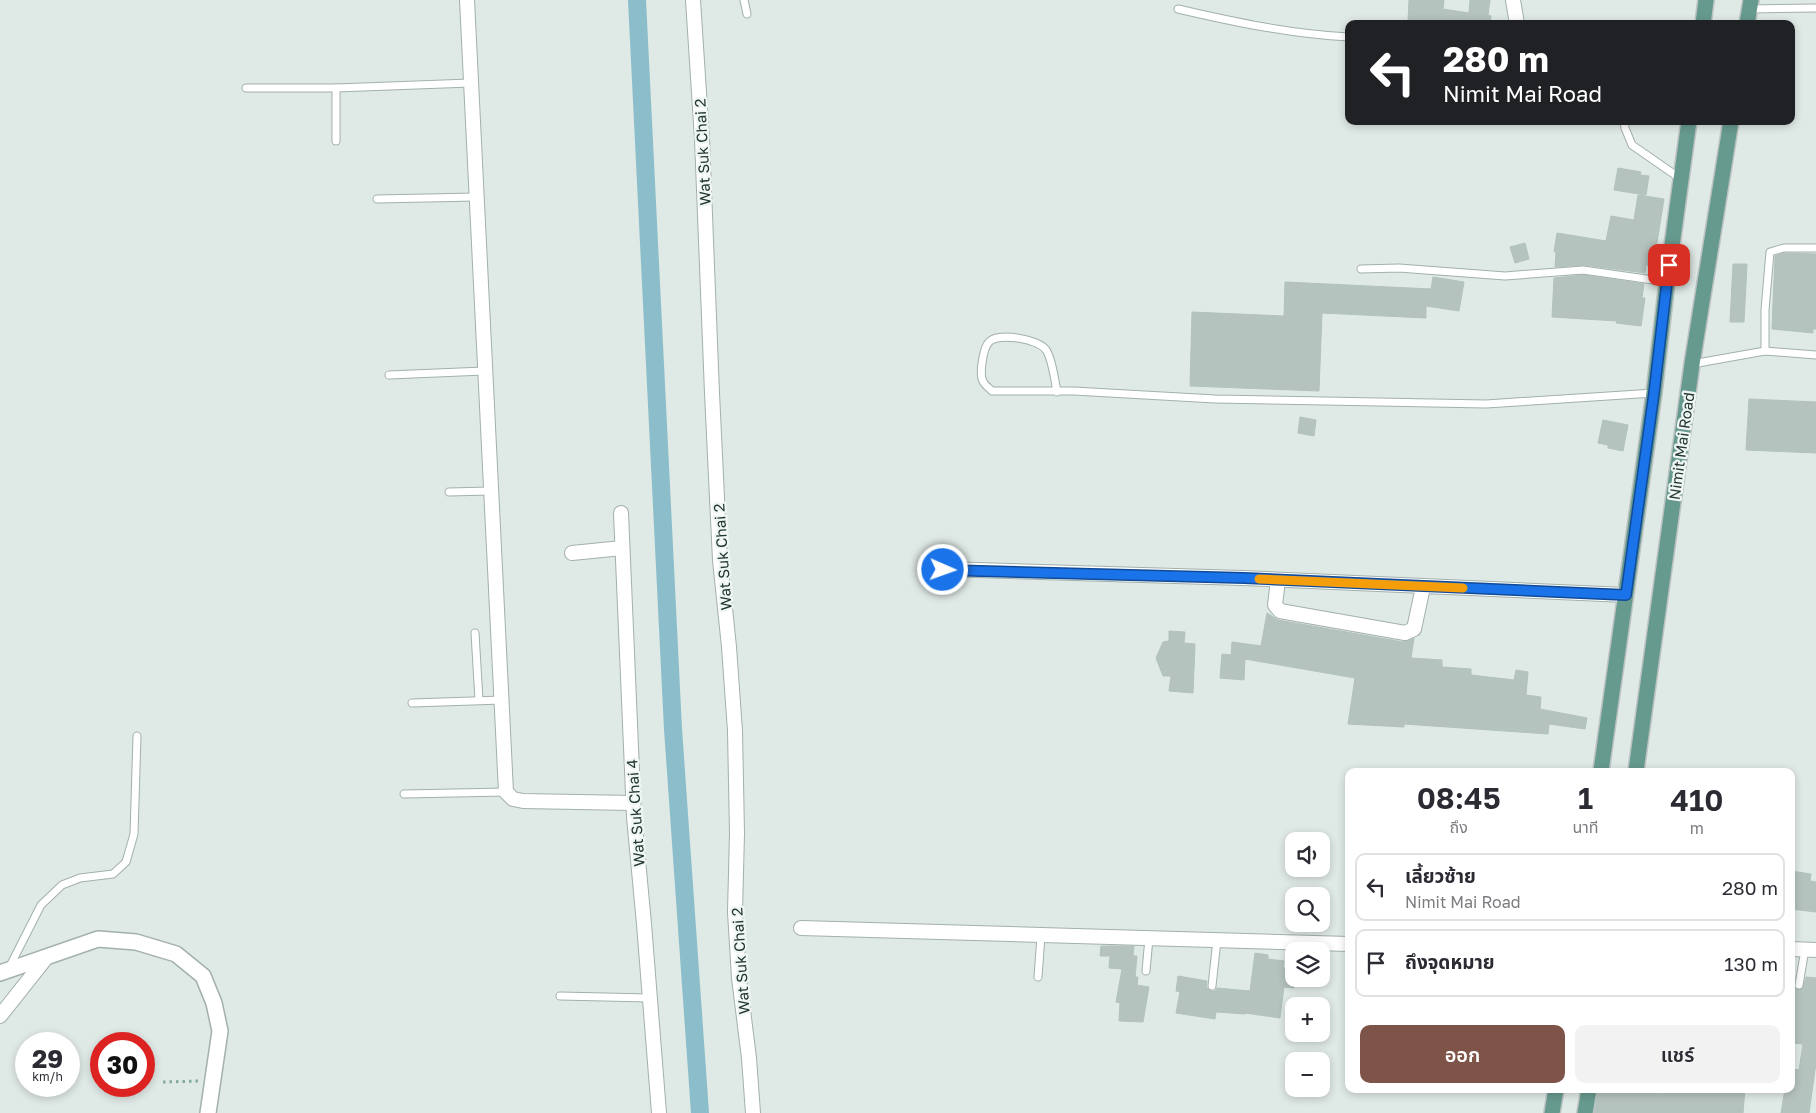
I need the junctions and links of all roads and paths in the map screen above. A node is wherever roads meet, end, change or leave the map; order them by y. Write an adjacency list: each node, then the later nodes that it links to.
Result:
1 (467, 0): 13 (street)
2 (693, 0): 73 (street, Wat Suk Chai 2)
3 (744, 0): 9 (lane)
4 (1513, 0): 10 (street)
5 (1706, 0): 11 (main road)
6 (1816, 8): 8 (lane)
7 (1178, 10): 12 (lane)
8 (1749, 11)
9 (747, 14)
10 (1516, 20)
11 (1704, 20)
12 (1345, 37)
13 (470, 83): 15 (lane); 21 (street)
14 (246, 88): 15 (lane)
15 (336, 88): 19 (lane)
16 (1625, 125): 20 (lane)
17 (1688, 125): 20 (main road)
18 (1730, 125): 28 (main road, Nimit Mai Road)
19 (336, 141)
20 (1681, 179): 25 (main road)
21 (476, 197): 22 (lane); 29 (street)
22 (377, 200)
23 (1816, 248): 26 (lane)
24 (1361, 269): 25 (lane)
25 (1667, 282): 32 (main road)
26 (1765, 351): 27 (lane); 28 (lane)
27 (1816, 355)
28 (1692, 364): 48 (main road, Nimit Mai Road)
29 (484, 371): 30 (lane); 33 (street)
30 (390, 375)
31 (1057, 392): 31 (lane); 32 (lane)
32 (1654, 393): 41 (main road)
33 (490, 491): 34 (lane); 44 (street)
34 (449, 492)
35 (621, 513): 36 (street, Wat Suk Chai 4)
36 (622, 548): 37 (street); 51 (street, Wat Suk Chai 4)
37 (572, 553)
38 (943, 570): 39 (street)
39 (1278, 580): 40 (street); 40 (street)
40 (1423, 587): 41 (street)
41 (1626, 595): 47 (main road)
42 (475, 633): 43 (lane)
43 (479, 700): 44 (lane); 45 (lane)
44 (502, 700): 49 (street)
45 (412, 703)
46 (137, 736): 60 (lane)
47 (1601, 768)
48 (1636, 768)
49 (506, 792): 50 (lane); 51 (street)
50 (404, 794)
51 (633, 803): 65 (street, Wat Suk Chai 4)
52 (801, 928): 53 (street)
53 (1041, 936): 54 (street); 61 (lane)
54 (1149, 938): 55 (street); 59 (lane)
55 (1217, 940): 56 (street); 63 (lane)
56 (1345, 944)
57 (1804, 949): 62 (lane)
58 (46, 958): 60 (street); 66 (street); 68 (street)
59 (1146, 971)
60 (3, 972)
61 (1038, 977)
62 (1799, 985)
63 (1212, 986)
64 (560, 996): 65 (lane)
65 (649, 998): 72 (street, Wat Suk Chai 4)
66 (0, 1016)
67 (163, 1082): 68 (path)
68 (212, 1082): 71 (street)
69 (1555, 1093): 74 (main road)
70 (1588, 1093): 75 (main road)
71 (208, 1113)
72 (660, 1113)
73 (753, 1113)
74 (1552, 1113)
75 (1585, 1113)

